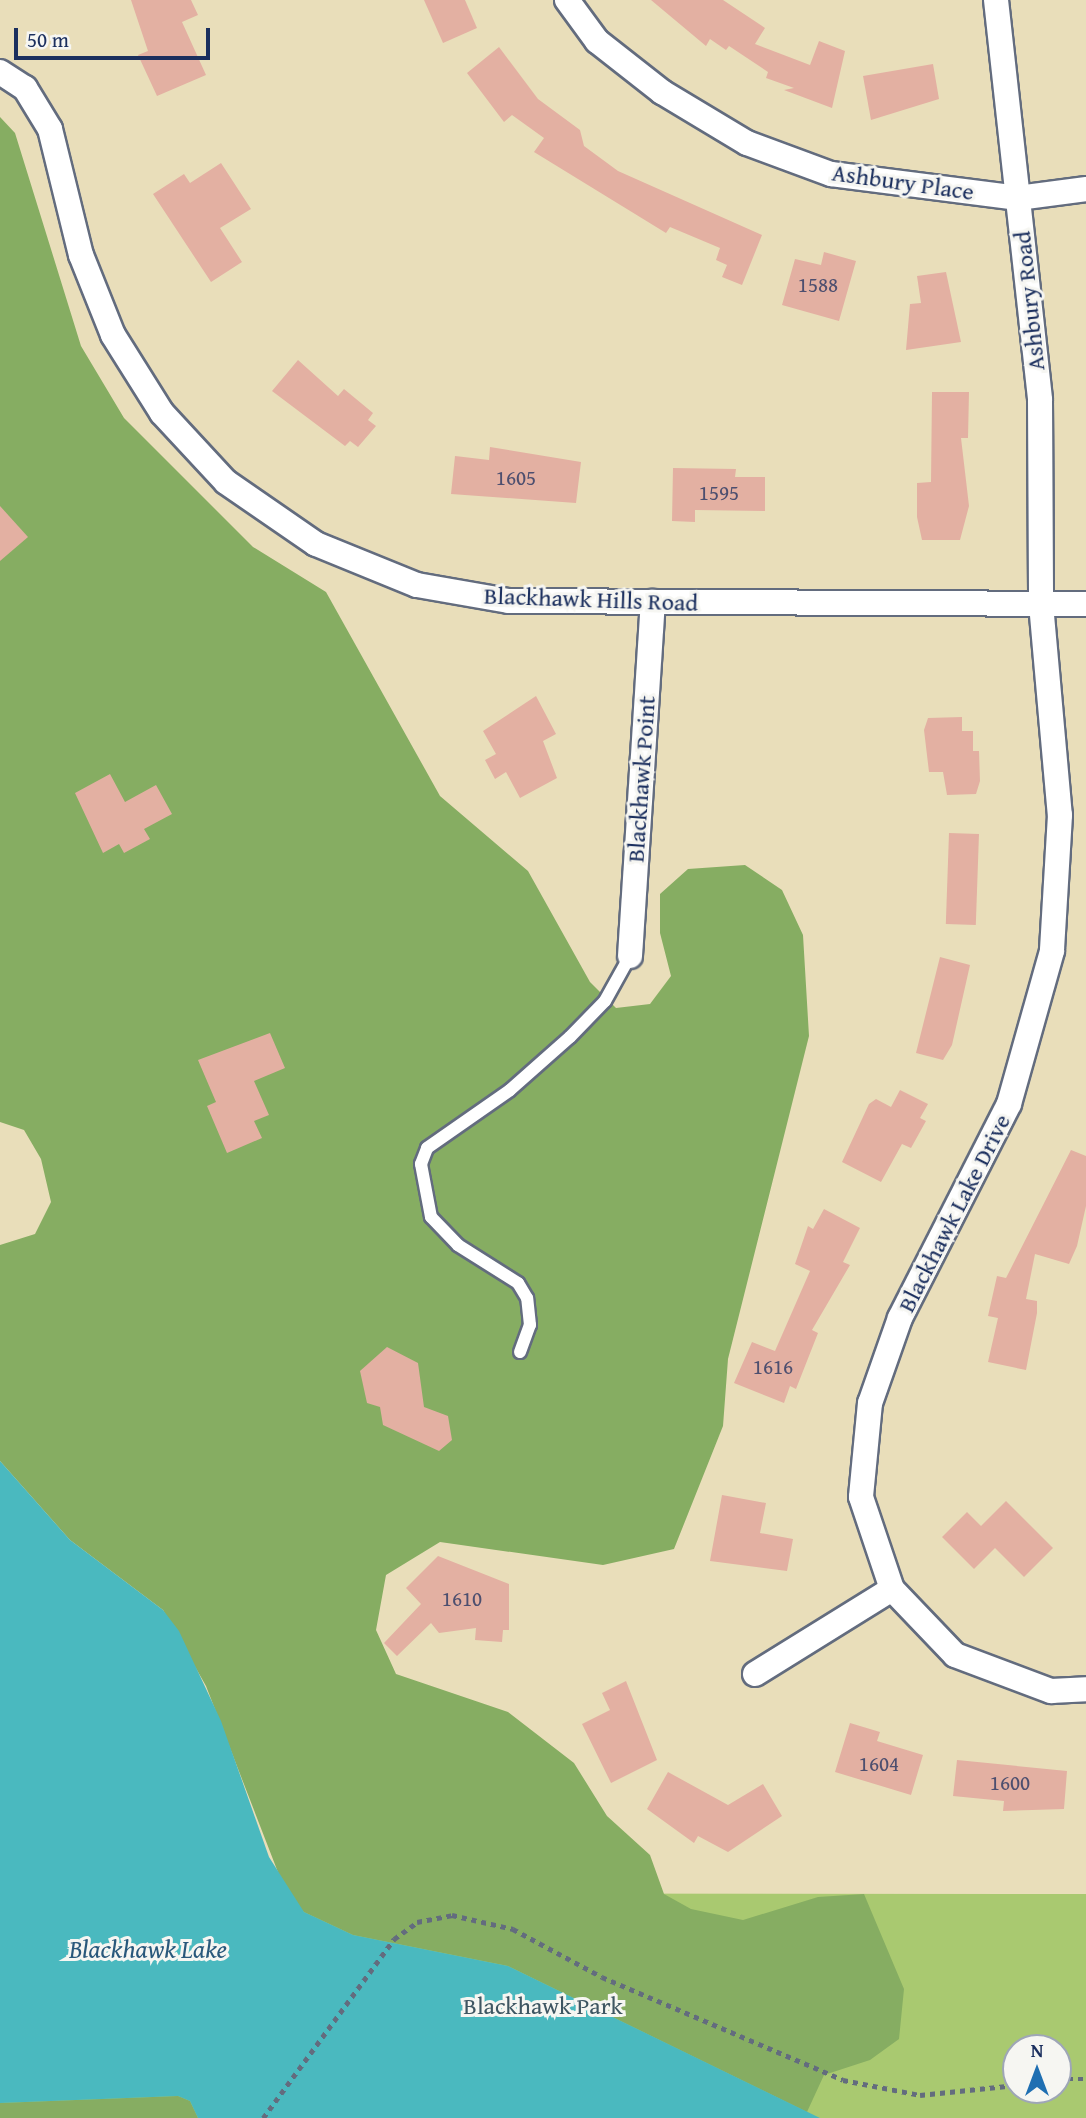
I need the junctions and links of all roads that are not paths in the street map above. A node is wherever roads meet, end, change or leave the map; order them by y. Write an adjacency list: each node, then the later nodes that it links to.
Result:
1 (567, 0): 5 (street, Ashbury Place)
2 (996, 0): 5 (street, Ashbury Road)
3 (0, 72): 6 (street, Blackhawk Hills Road)
4 (1086, 189): 5 (street, Ashbury Place)
5 (1018, 198): 7 (street, Ashbury Road)
6 (653, 602): 7 (street, Blackhawk Hills Road); 9 (street, Blackhawk Point)
7 (1041, 604): 8 (street, Blackhawk Hills Road); 11 (street, Blackhawk Lake Drive)
8 (1086, 604)
9 (630, 956): 10 (lane)
10 (520, 1352)
11 (892, 1589): 12 (street); 13 (street, Blackhawk Lake Drive)
12 (755, 1674)
13 (1086, 1689)

